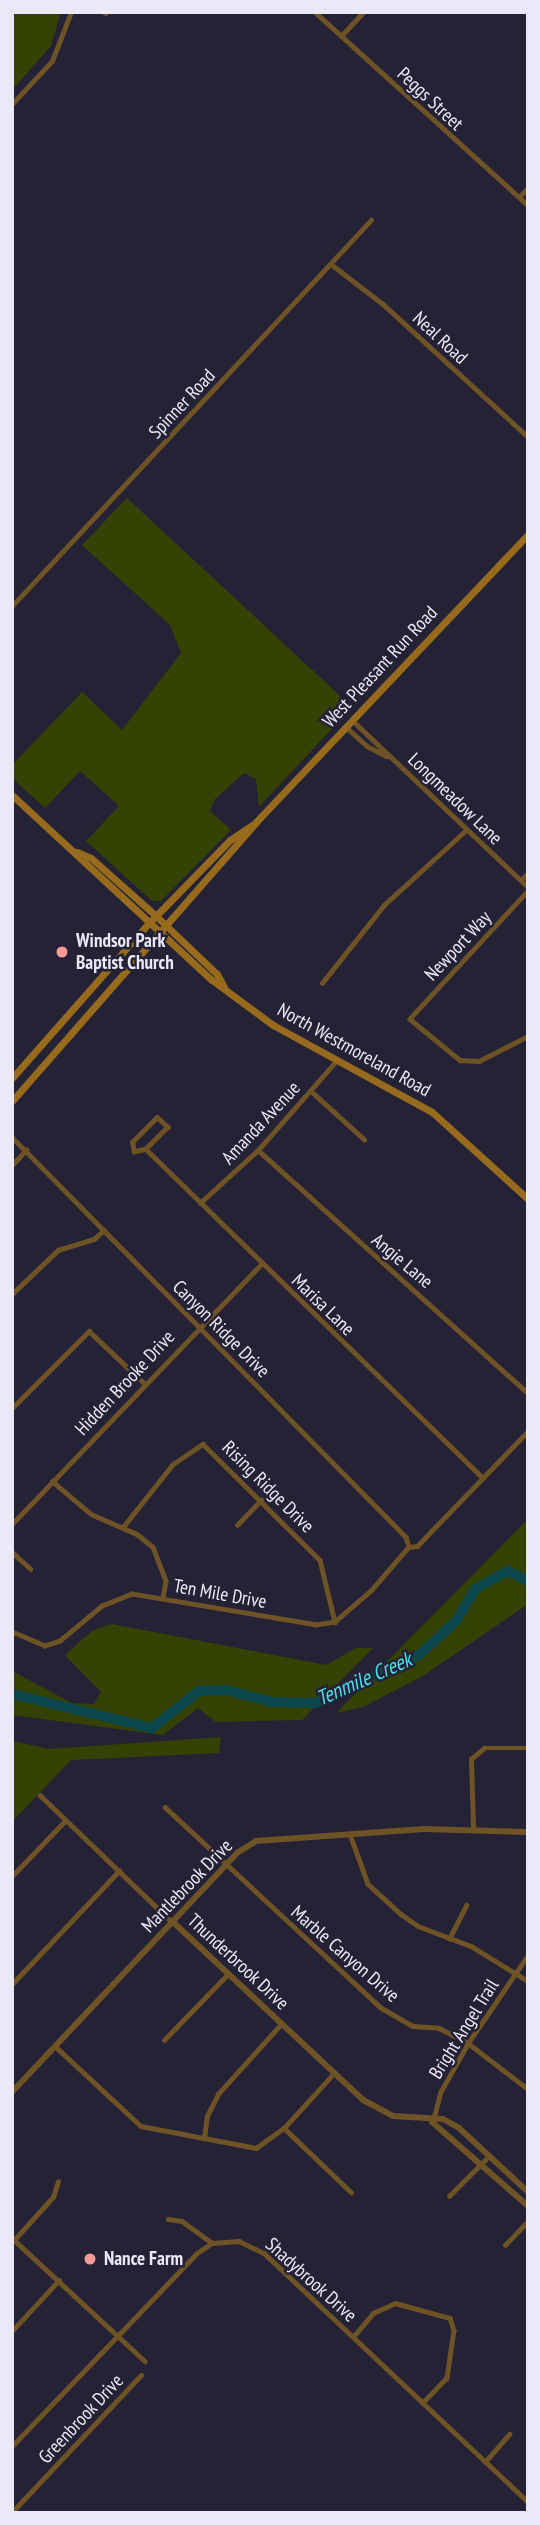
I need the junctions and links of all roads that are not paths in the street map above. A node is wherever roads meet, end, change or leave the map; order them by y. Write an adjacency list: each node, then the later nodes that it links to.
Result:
1 (71, 12): 5 (street)
2 (315, 12): 4 (street, Peggs Street)
3 (363, 12): 4 (street)
4 (341, 36): 7 (street, Peggs Street)
5 (12, 104)
6 (528, 188): 7 (street)
7 (519, 197): 8 (street, Peggs Street)
8 (528, 205)
9 (371, 220): 10 (street, Spinner Road)
10 (331, 264): 11 (street, Neal Road); 13 (street, Spinner Road)
11 (528, 437)
12 (528, 534): 14 (main road, West Pleasant Run Road)
13 (12, 606)
14 (349, 723): 16 (main road, West Pleasant Run Road); 17 (street, Longmeadow Lane)
15 (12, 795): 18 (main road, North Westmoreland Road)
16 (255, 822): 22 (main road, West Pleasant Run Road); 24 (main road, West Pleasant Run Road)
17 (466, 830): 20 (street, Longmeadow Lane); 26 (street)
18 (76, 852): 22 (main road, North Westmoreland Road); 23 (main road, North Westmoreland Road)
19 (528, 873): 20 (street)
20 (521, 880): 21 (street, Longmeadow Lane)
21 (528, 889): 30 (street, Newport Way)
22 (156, 916): 23 (main road, West Pleasant Run Road); 24 (main road, North Westmoreland Road)
23 (148, 923): 25 (main road, North Westmoreland Road); 28 (main road, West Pleasant Run Road)
24 (165, 925): 25 (main road, West Pleasant Run Road); 27 (main road, North Westmoreland Road)
25 (158, 933): 27 (main road, North Westmoreland Road); 29 (main road, West Pleasant Run Road)
26 (322, 983)
27 (225, 987): 31 (main road, North Westmoreland Road)
28 (86, 995): 29 (main road); 32 (main road, West Pleasant Run Road)
29 (97, 1004): 34 (main road, West Pleasant Run Road)
30 (528, 1036)
31 (338, 1059): 33 (street, Amanda Avenue); 41 (main road, North Westmoreland Road)
32 (12, 1077)
33 (311, 1091): 36 (street); 39 (street, Amanda Avenue)
34 (12, 1101)
35 (12, 1137): 38 (street, Canyon Ridge Drive)
36 (364, 1139)
37 (146, 1149): 37 (street, Marisa Lane); 42 (street, Marisa Lane)
38 (26, 1150): 40 (street); 43 (street, Canyon Ridge Drive)
39 (258, 1150): 42 (street, Amanda Avenue); 48 (street, Angie Lane)
40 (12, 1166)
41 (528, 1199)
42 (200, 1203): 44 (street, Marisa Lane)
43 (104, 1230): 45 (street); 46 (street, Canyon Ridge Drive)
44 (261, 1264): 46 (street, Hidden Brooke Drive); 51 (street, Marisa Lane)
45 (12, 1294)
46 (199, 1326): 47 (street, Hidden Brooke Drive); 57 (street, Canyon Ridge Drive)
47 (145, 1384): 49 (street); 52 (street, Hidden Brooke Drive)
48 (528, 1393)
49 (12, 1408)
50 (528, 1431): 51 (street)
51 (483, 1478): 57 (street)
52 (52, 1481): 54 (street, Hidden Brooke Drive); 56 (street)
53 (261, 1500): 55 (street); 56 (street, Rising Ridge Drive); 61 (street, Rising Ridge Drive)
54 (12, 1524)
55 (237, 1525)
56 (123, 1527): 60 (street)
57 (409, 1544): 61 (street)
58 (12, 1552): 59 (street)
59 (30, 1569)
60 (163, 1598): 61 (street, Ten Mile Drive); 62 (street, Ten Mile Drive)
61 (335, 1622)
62 (12, 1632)
63 (528, 1748): 67 (street)
64 (40, 1795): 66 (street, Thunderbrook Drive)
65 (165, 1807): 70 (street, Marble Canyon Drive)
66 (65, 1821): 71 (street, Thunderbrook Drive); 72 (street)
67 (474, 1828): 68 (street, Mantlebrook Drive); 69 (street, Mantlebrook Drive)
68 (528, 1832)
69 (350, 1834): 70 (street, Mantlebrook Drive); 75 (street)
70 (226, 1865): 74 (street, Mantlebrook Drive); 83 (street, Marble Canyon Drive)
71 (119, 1871): 74 (street, Thunderbrook Drive); 80 (street)
72 (12, 1876)
73 (466, 1905): 75 (street)
74 (173, 1922): 78 (street, Thunderbrook Drive); 84 (street, Mantlebrook Drive)
75 (449, 1939): 77 (street)
76 (528, 1955): 77 (street, Bright Angel Trail)
77 (516, 1973): 79 (street); 83 (street, Bright Angel Trail)
78 (228, 1974): 81 (street, Thunderbrook Drive); 82 (street)
79 (528, 1982)
80 (12, 1984)
81 (281, 2024): 85 (street, Thunderbrook Drive); 90 (street)
82 (164, 2040)
83 (468, 2043): 86 (street, Marble Canyon Drive); 88 (street, Bright Angel Trail)
84 (56, 2047): 87 (street, Mantlebrook Drive); 90 (street)
85 (334, 2073): 88 (street, Thunderbrook Drive); 89 (street)
86 (528, 2089)
87 (12, 2092)
88 (432, 2122): 91 (street, Thunderbrook Drive); 92 (street, Thunderbrook Drive)
89 (284, 2128): 90 (street); 94 (street)
90 (204, 2139)
91 (489, 2156): 92 (street); 95 (street, Thunderbrook Drive)
92 (480, 2161): 96 (street); 97 (street, Thunderbrook Drive)
93 (58, 2182): 100 (street)
94 (351, 2192)
95 (528, 2192)
96 (449, 2196)
97 (528, 2206)
98 (169, 2219): 101 (street)
99 (528, 2221): 102 (street)
100 (13, 2238): 103 (street, Greenbrook Drive)
101 (212, 2243): 105 (street); 106 (street, Shadybrook Drive)
102 (505, 2245)
103 (59, 2280): 104 (street); 105 (street, Greenbrook Drive)
104 (12, 2331)
105 (120, 2336): 107 (street, Greenbrook Drive); 111 (street)
106 (353, 2337): 109 (street, Shadybrook Drive); 109 (street)
107 (145, 2361)
108 (141, 2375): 114 (street, Greenbrook Drive)
109 (422, 2403): 112 (street, Shadybrook Drive)
110 (509, 2434): 112 (street)
111 (12, 2446)
112 (485, 2462): 113 (street, Shadybrook Drive)
113 (528, 2502)
114 (12, 2512)

